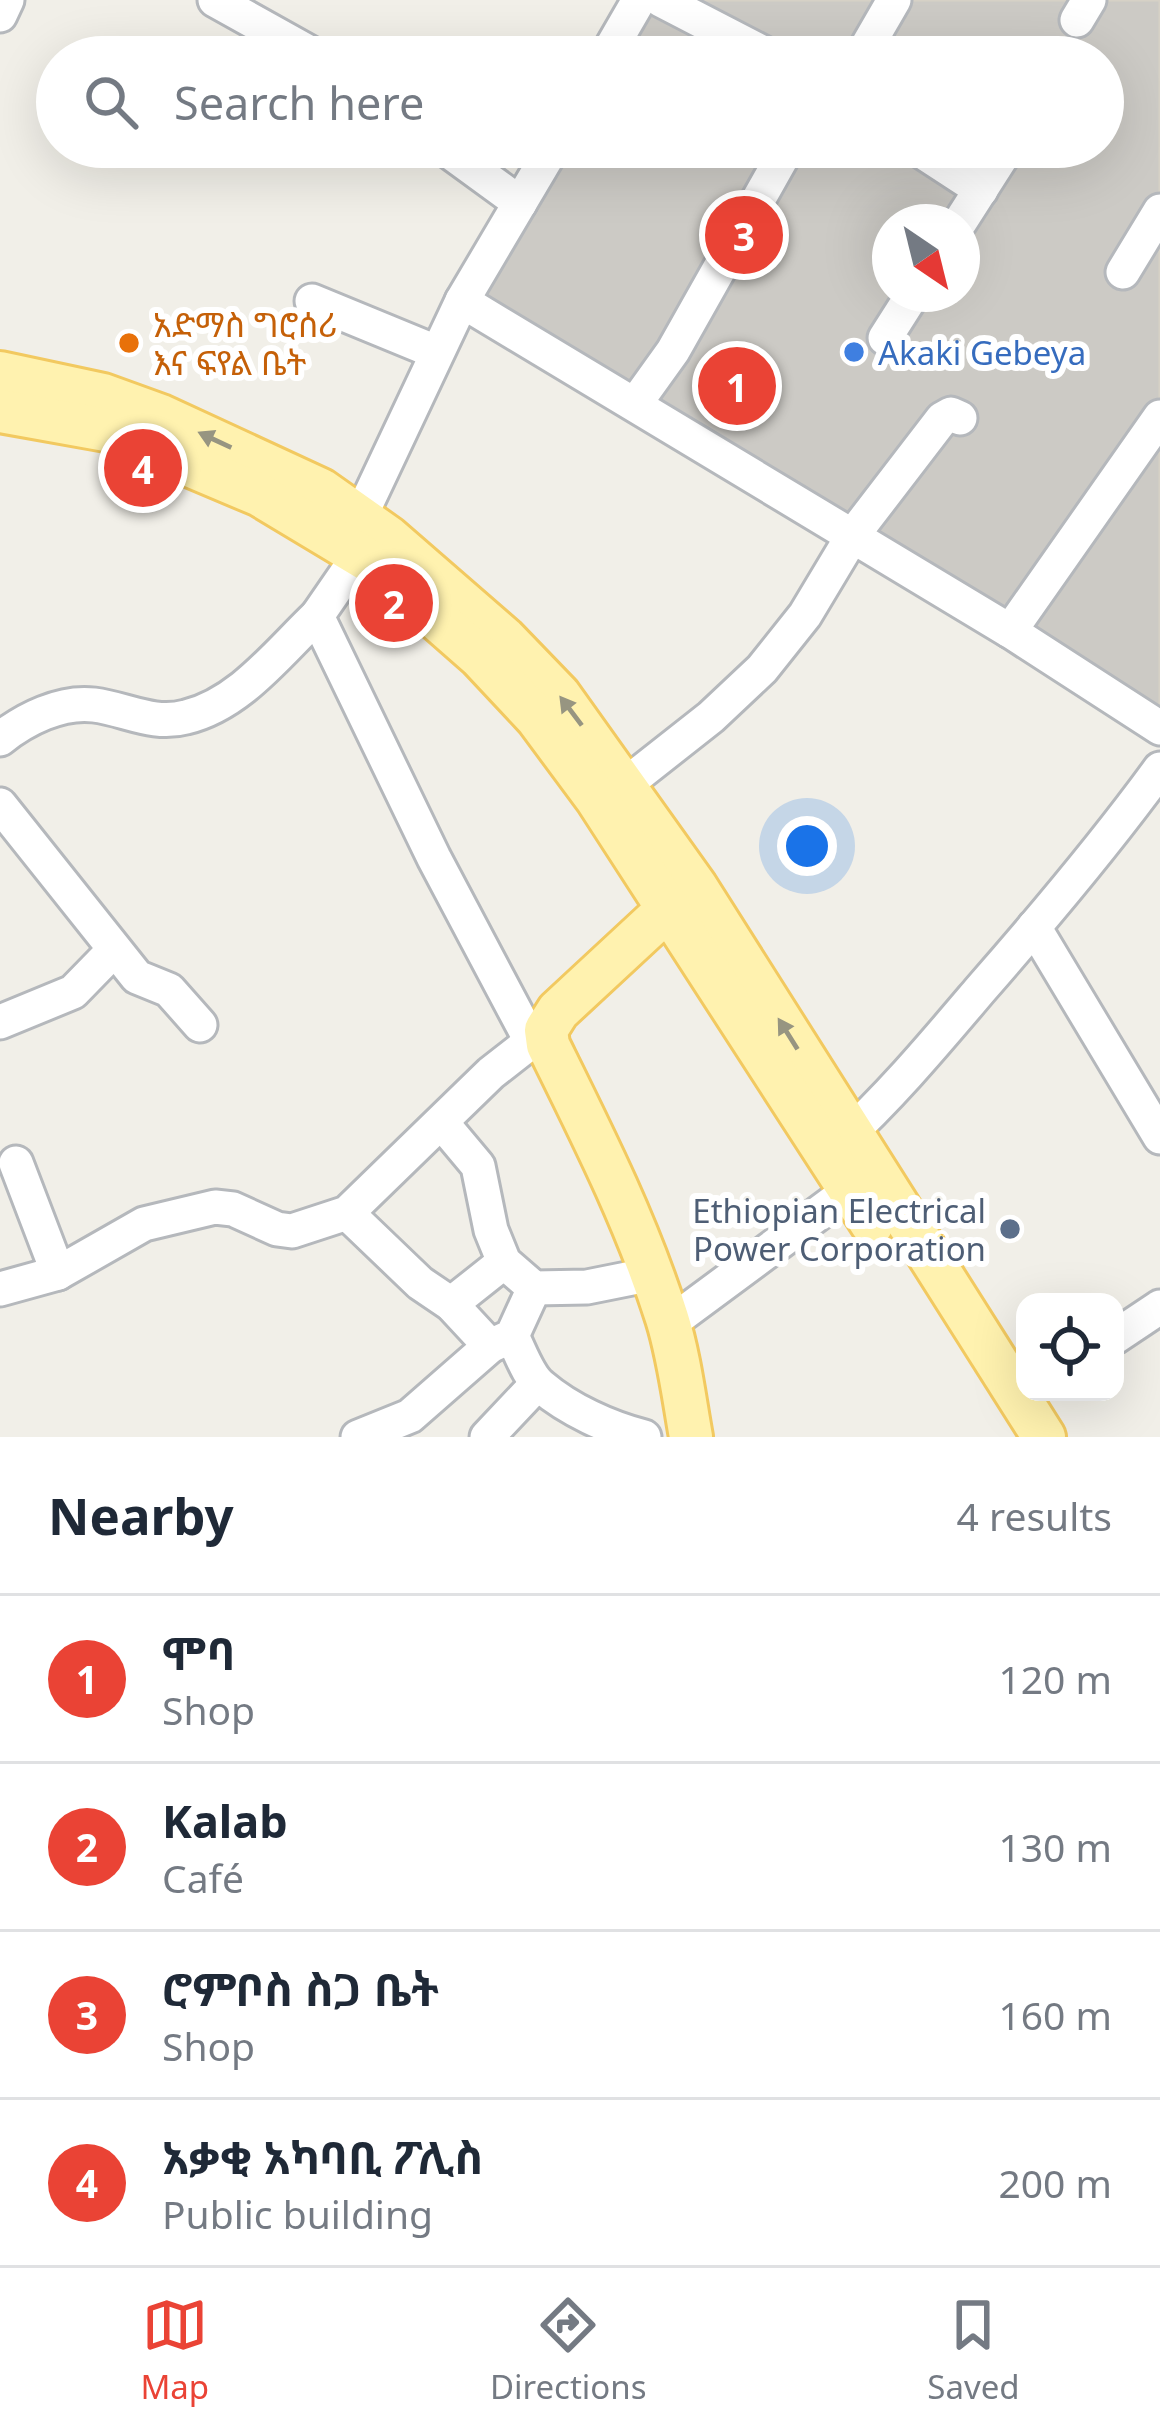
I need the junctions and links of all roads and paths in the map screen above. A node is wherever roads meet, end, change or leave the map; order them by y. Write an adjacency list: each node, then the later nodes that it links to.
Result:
1 (7, 0): 6 (street)
2 (215, 0): 7 (street)
3 (639, 0): 8 (street)
4 (662, 0): 9 (street)
5 (894, 0): 10 (street)
6 (0, 15)
7 (279, 36)
8 (618, 36)
9 (731, 36)
10 (873, 36)
11 (471, 168): 17 (street)
12 (541, 168): 17 (street)
13 (776, 168): 27 (street)
14 (947, 168): 16 (street)
15 (995, 168): 16 (street)
16 (981, 190): 18 (street)
17 (520, 203): 22 (street)
18 (972, 204)
19 (1160, 211): 20 (street)
20 (1123, 272)
21 (312, 301): 25 (street)
22 (462, 301): 25 (street); 27 (street)
23 (902, 312): 24 (street)
24 (885, 338)
25 (436, 352): 31 (street)
26 (0, 374): 31 (main road, one-way to 26)
27 (635, 404): 32 (street)
28 (0, 411): 31 (main road)
29 (1160, 417): 34 (street)
30 (960, 418): 32 (street)
31 (360, 535): 33 (street); 38 (main road, one-way to 31); 40 (main road)
32 (853, 536): 34 (street); 38 (street)
33 (317, 616): 36 (street); 45 (street)
34 (1010, 631): 35 (street)
35 (1160, 728)
36 (0, 739)
37 (1160, 769): 41 (street)
38 (626, 784): 48 (main road, one-way to 38)
39 (0, 806): 42 (street)
40 (669, 908): 45 (main road); 48 (main road)
41 (1034, 927): 47 (street); 48 (street)
42 (113, 951): 43 (street); 44 (street)
43 (0, 1022)
44 (200, 1024)
45 (539, 1035): 46 (street); 53 (main road)
46 (442, 1123): 50 (street); 51 (street)
47 (1160, 1137)
48 (843, 1159): 58 (street); 62 (main road); 62 (main road)
49 (16, 1163): 52 (street)
50 (347, 1213): 52 (street); 56 (street)
51 (504, 1262): 54 (street); 56 (street)
52 (58, 1273): 55 (street)
53 (652, 1274): 54 (street); 58 (main road)
54 (535, 1288): 60 (street)
55 (0, 1289)
56 (451, 1304): 60 (street)
57 (1160, 1307): 59 (street)
58 (669, 1324): 67 (main road)
59 (1124, 1331)
60 (501, 1341): 61 (street); 63 (street)
61 (537, 1384): 64 (street); 65 (street)
62 (1015, 1411): 68 (main road)
63 (367, 1436)
64 (487, 1437)
65 (644, 1437)
66 (675, 1437): 67 (street)
67 (691, 1437)
68 (1044, 1437)

